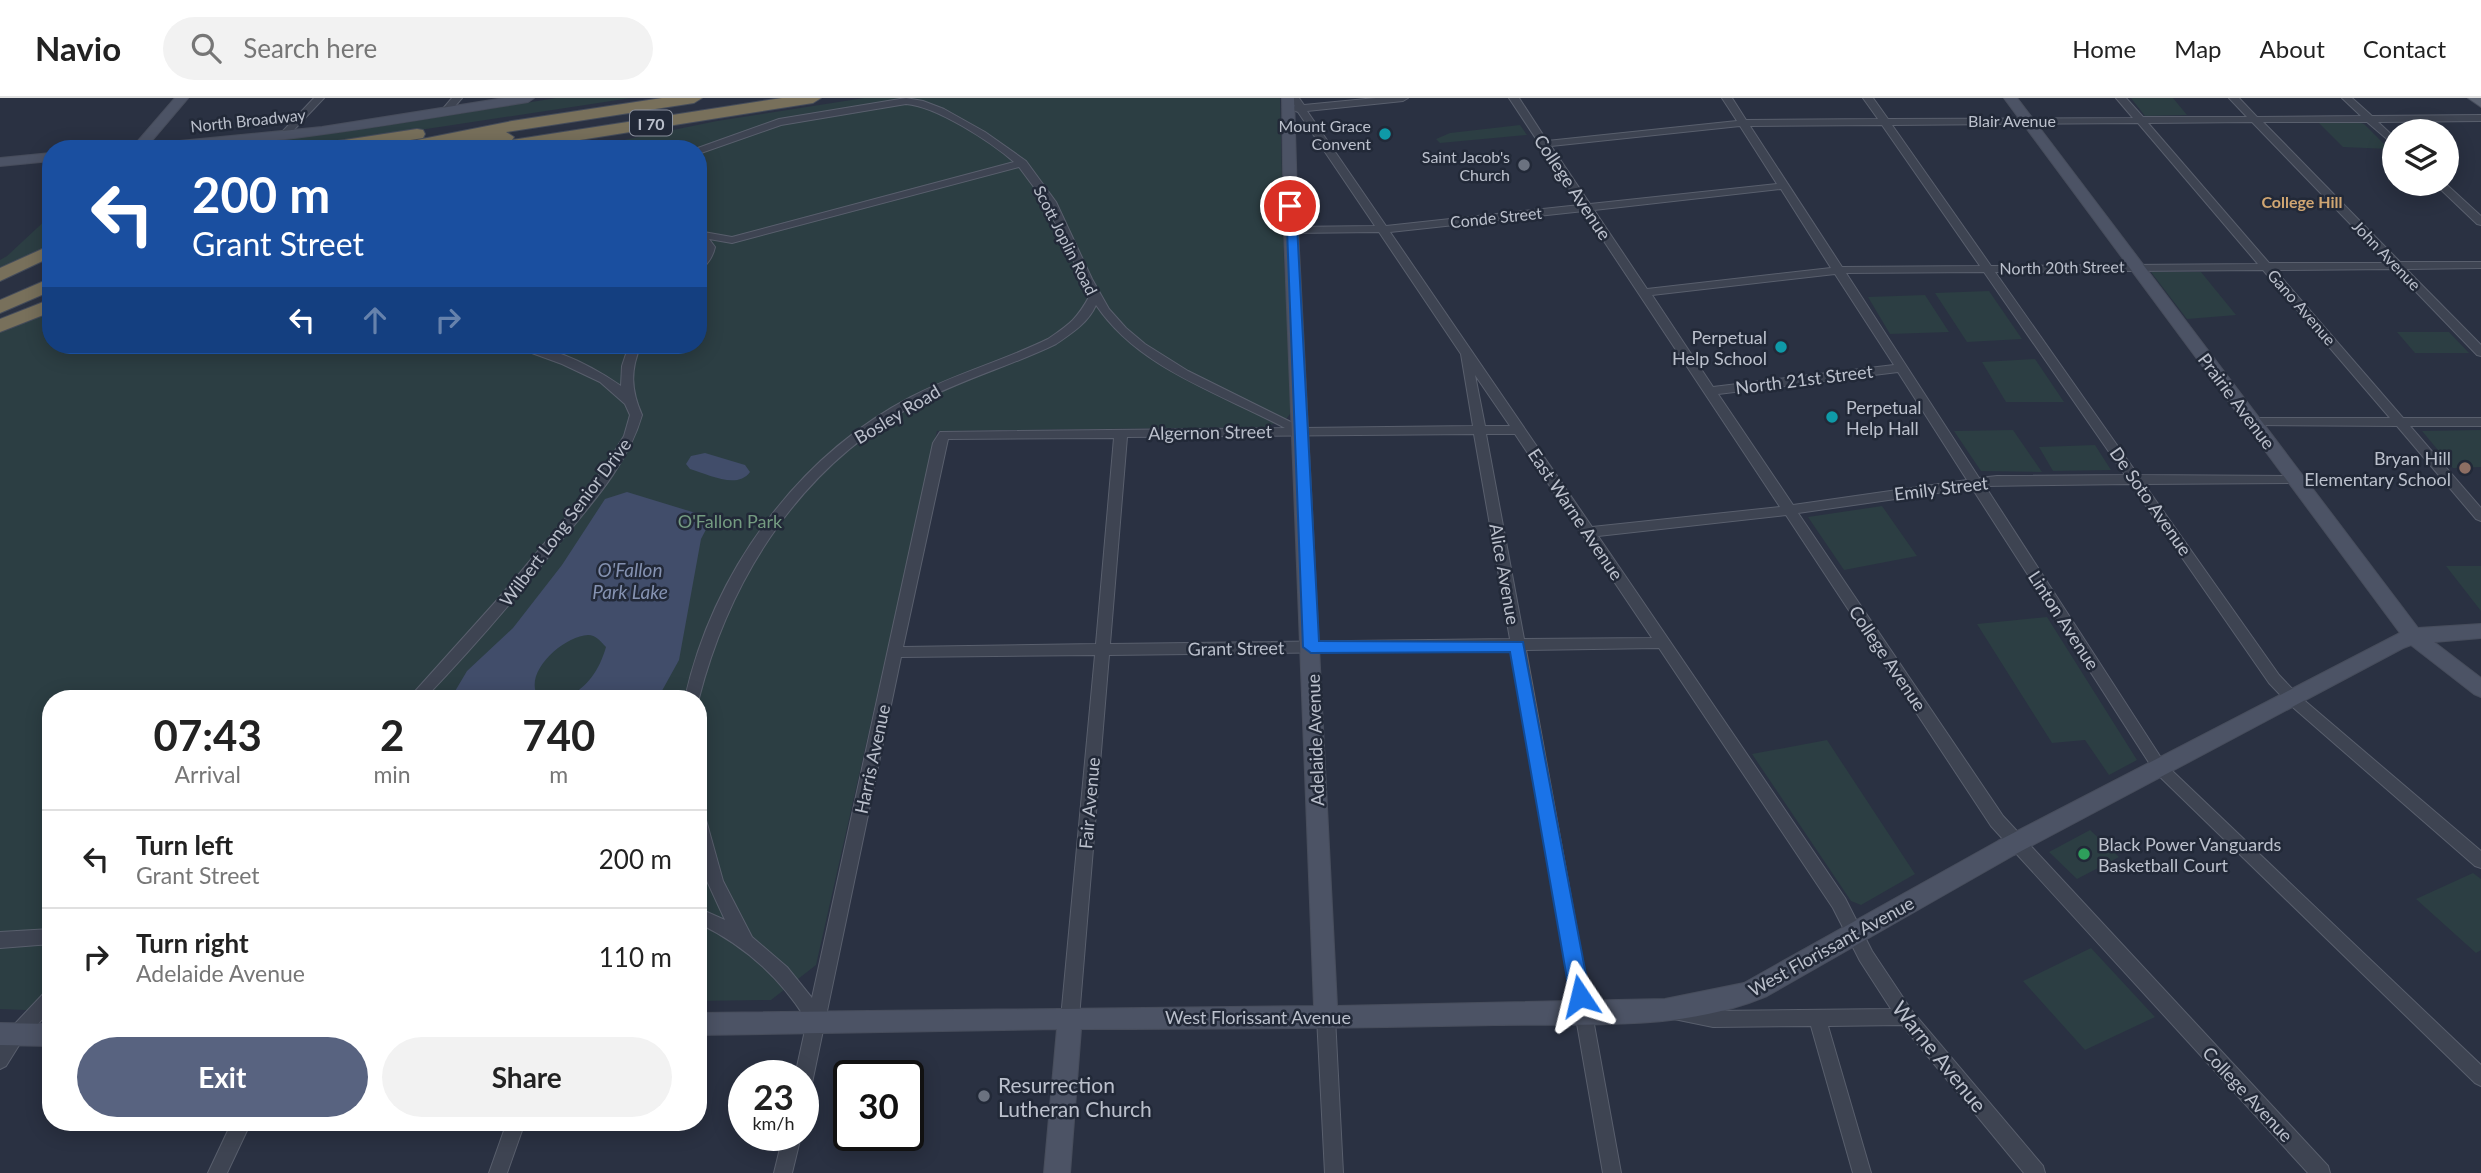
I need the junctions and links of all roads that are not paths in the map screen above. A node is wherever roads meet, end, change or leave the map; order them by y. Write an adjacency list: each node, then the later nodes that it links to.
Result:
1 (181, 98): 30 (main road)
2 (320, 98): 29 (street)
3 (457, 98): 19 (street)
4 (528, 98): 19 (main road, North Broadway)
5 (694, 98): 20 (highway, I 70)
6 (754, 98): 34 (highway)
7 (814, 98): 35 (highway, I 70); 36 (highway)
8 (1403, 98): 17 (street)
9 (1514, 98): 37 (street, College Avenue)
10 (1727, 98): 27 (street, Linton Avenue)
11 (1868, 98): 26 (street, De Soto Avenue)
12 (2010, 98): 23 (main road, Prairie Avenue)
13 (2121, 98): 24 (street, Gano Avenue)
14 (2234, 98): 25 (street, John Avenue)
15 (2347, 98): 22 (street)
16 (2475, 98): 18 (main road)
17 (1293, 103): 46 (street, East Warne Avenue); 47 (main road, Adelaide Avenue)
18 (2481, 103)
19 (446, 111): 29 (main road, North Broadway)
20 (560, 118): 32 (highway); 33 (highway, I 70)
21 (2481, 118): 22 (street, Blair Avenue)
22 (2370, 119): 25 (street, Blair Avenue); 28 (street)
23 (2026, 120): 24 (street, Blair Avenue); 26 (street, Blair Avenue); 57 (main road, Prairie Avenue)
24 (2140, 120): 25 (street, Blair Avenue); 54 (street, Gano Avenue)
25 (2255, 120): 55 (street, John Avenue)
26 (1884, 121): 27 (street, Blair Avenue); 58 (street, De Soto Avenue)
27 (1744, 123): 37 (street, Blair Avenue); 42 (street, Linton Avenue)
28 (2382, 130)
29 (285, 134): 31 (main road, North Broadway)
30 (145, 140)
31 (225, 140)
32 (378, 140)
33 (444, 140)
34 (496, 140)
35 (546, 140)
36 (611, 140)
37 (1544, 144): 44 (street, College Avenue)
38 (707, 148): 41 (street, Scott Joplin Road)
39 (42, 158): 40 (main road)
40 (0, 162)
41 (1023, 163): 49 (street); 66 (street, Scott Joplin Road)
42 (1783, 186): 44 (street, Conde Street); 59 (street, Linton Avenue)
43 (2453, 196): 45 (street)
44 (1587, 208): 46 (street, Conde Street); 64 (street, College Avenue)
45 (2481, 222)
46 (1385, 229): 47 (street, Conde Street); 70 (street, East Warne Avenue)
47 (1291, 230): 82 (main road, Adelaide Avenue)
48 (707, 236): 49 (street)
49 (732, 240): 52 (street)
50 (707, 243): 52 (street)
51 (42, 254): 60 (highway)
52 (708, 255)
53 (42, 264): 62 (highway)
54 (2266, 265): 55 (street, North 20th Street); 57 (street, North 20th Street); 78 (street, Gano Avenue)
55 (2396, 265): 56 (street, North 20th Street); 71 (street, John Avenue)
56 (2481, 265)
57 (2136, 266): 58 (street, North 20th Street); 77 (main road, Prairie Avenue)
58 (1986, 268): 59 (street, North 20th Street); 86 (street, De Soto Avenue)
59 (1839, 270): 64 (street, North 20th Street); 74 (street, Linton Avenue)
60 (0, 275)
61 (42, 276): 65 (highway)
62 (0, 282)
63 (42, 288): 67 (highway)
64 (1644, 293): 75 (street, College Avenue)
65 (0, 295)
66 (1094, 297): 82 (street, Scott Joplin Road); 100 (street, Bosley Road)
67 (0, 307)
68 (42, 309): 69 (highway)
69 (0, 326)
70 (1465, 347): 80 (street, Alice Avenue); 81 (street, East Warne Avenue)
71 (2481, 352)
72 (542, 354): 76 (street)
73 (631, 354): 76 (street, Wilbert Long Senior Drive)
74 (1899, 368): 75 (street, North 21st Street); 87 (street, Linton Avenue)
75 (1709, 391): 88 (street, College Avenue)
76 (631, 402): 99 (street, Wilbert Long Senior Drive)
77 (2253, 422): 78 (street); 85 (main road, Prairie Avenue)
78 (2401, 422): 79 (street); 89 (street, Gano Avenue)
79 (2481, 422)
80 (1479, 430): 81 (street, Algernon Street); 82 (street, Algernon Street); 94 (street, Alice Avenue)
81 (1518, 430): 90 (street, East Warne Avenue)
82 (1300, 431): 83 (street, Algernon Street); 95 (main road, Adelaide Avenue)
83 (1121, 433): 84 (street, Algernon Street); 96 (street, Fair Avenue)
84 (944, 435): 97 (street, Harris Avenue)
85 (2295, 479): 86 (street, Emily Street); 92 (main road, Prairie Avenue)
86 (2136, 480): 87 (street, Emily Street); 101 (street, De Soto Avenue)
87 (1975, 483): 88 (street, Emily Street); 102 (street, Linton Avenue)
88 (1789, 510): 90 (street, Emily Street); 103 (street, College Avenue)
89 (2481, 516)
90 (1590, 532): 93 (street, East Warne Avenue)
91 (2481, 631): 92 (main road, West Florissant Avenue)
92 (2413, 636): 98 (main road, Prairie Avenue); 101 (main road, West Florissant Avenue)
93 (1662, 643): 94 (street, Grant Street); 107 (street, East Warne Avenue)
94 (1517, 646): 95 (street, Grant Street); 112 (street, Alice Avenue)
95 (1311, 647): 96 (street, Grant Street); 114 (main road, Adelaide Avenue)
96 (1103, 650): 97 (street, Grant Street); 116 (street, Fair Avenue)
97 (894, 652): 118 (street, Harris Avenue)
98 (2481, 689)
99 (424, 690)
100 (694, 690)
101 (2293, 699): 102 (main road, West Florissant Avenue); 105 (street, De Soto Avenue)
102 (2160, 768): 103 (main road, West Florissant Avenue); 124 (street, Linton Avenue)
103 (2016, 843): 107 (main road, West Florissant Avenue); 136 (street, College Avenue)
104 (707, 856): 110 (street)
105 (2481, 861)
106 (707, 920): 110 (street)
107 (1855, 932): 113 (main road, West Florissant Avenue); 115 (street, Warne Avenue)
108 (42, 937): 109 (street)
109 (0, 940)
110 (748, 944): 118 (street)
111 (42, 1006): 120 (street)
112 (1583, 1009): 113 (main road, West Florissant Avenue); 114 (main road, West Florissant Avenue); 133 (street, Alice Avenue)
113 (1665, 1010): 117 (street)
114 (1326, 1017): 116 (main road, West Florissant Avenue); 132 (street, Adelaide Avenue)
115 (1906, 1017): 117 (street); 135 (street, Warne Avenue)
116 (1070, 1018): 118 (main road, West Florissant Avenue); 131 (main road, Fair Avenue)
117 (1817, 1018): 134 (street)
118 (817, 1021): 119 (main road, West Florissant Avenue); 123 (street, Harris Avenue)
119 (707, 1024)
120 (7, 1035): 121 (main road); 122 (street)
121 (42, 1035)
122 (0, 1060)
123 (808, 1060)
124 (2481, 1077)
125 (238, 1131): 128 (street)
126 (513, 1131): 129 (street)
127 (788, 1151): 130 (street)
128 (217, 1173)
129 (498, 1173)
130 (783, 1173)
131 (1057, 1173)
132 (1334, 1173)
133 (1612, 1173)
134 (1862, 1173)
135 (2036, 1173)
136 (2321, 1173)

